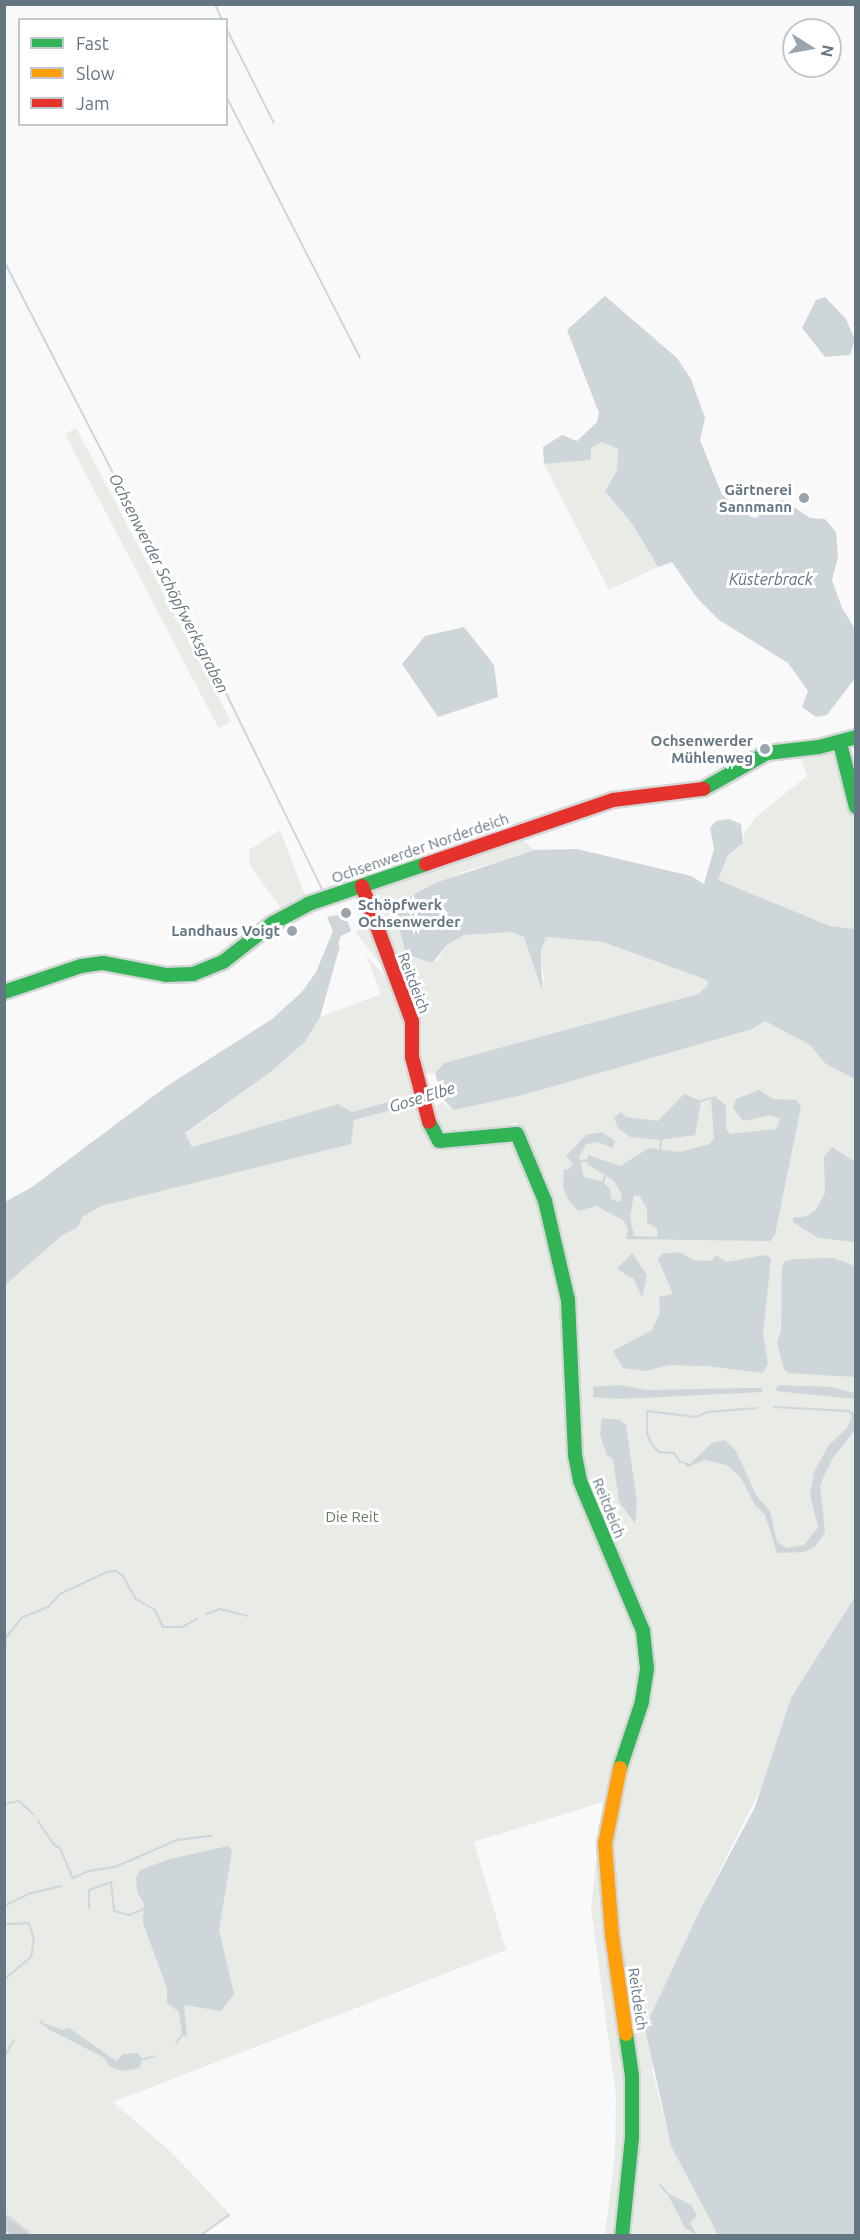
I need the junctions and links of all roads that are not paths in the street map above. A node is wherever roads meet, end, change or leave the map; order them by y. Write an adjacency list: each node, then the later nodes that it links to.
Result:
1 (855, 737): 2 (street, Ochsenwerder Norderdeich)
2 (840, 743): 3 (street); 4 (street, Ochsenwerder Norderdeich)
3 (855, 807)
4 (362, 886): 5 (street, Ochsenwerder Norderdeich); 8 (street, Reitdeich)
5 (4, 992)
6 (4, 2221): 7 (street)
7 (23, 2235)
8 (622, 2235)

